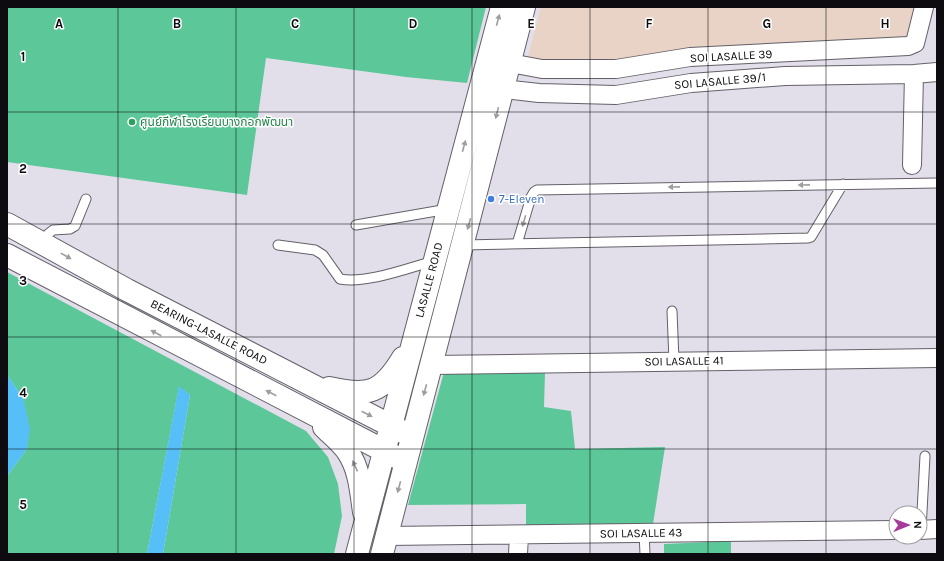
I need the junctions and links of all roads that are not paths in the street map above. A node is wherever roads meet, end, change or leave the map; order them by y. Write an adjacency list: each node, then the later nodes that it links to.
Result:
1 (502, 7): 12 (street, LASALLE ROAD, one-way to 1)
2 (524, 7): 4 (street, LASALLE ROAD)
3 (924, 7): 4 (street, SOI LASALLE 39)
4 (510, 63): 7 (street, LASALLE ROAD)
5 (937, 72): 6 (street, SOI LASALLE 39/1)
6 (914, 74): 7 (street, SOI LASALLE 39/1); 8 (street)
7 (504, 89): 18 (street, LASALLE ROAD, one-way to 18)
8 (912, 165)
9 (937, 183): 10 (lane)
10 (843, 184): 16 (lane); 16 (lane, one-way to 16)
11 (86, 199): 15 (lane)
12 (448, 209): 14 (lane); 20 (street, LASALLE ROAD)
13 (7, 224): 15 (street, BEARING-LASALLE ROAD)
14 (356, 225)
15 (43, 244): 26 (street, BEARING-LASALLE ROAD, one-way to 26)
16 (517, 244): 18 (lane)
17 (278, 245): 20 (lane)
18 (463, 245): 25 (street, LASALLE ROAD)
19 (7, 255): 27 (street, BEARING-LASALLE ROAD, one-way to 19)
20 (434, 261): 22 (street, LASALLE ROAD)
21 (672, 311): 24 (lane)
22 (416, 329): 26 (street); 28 (street, LASALLE ROAD)
23 (937, 358): 24 (street, SOI LASALLE 41)
24 (674, 361): 25 (street, SOI LASALLE 41)
25 (432, 365): 29 (street, LASALLE ROAD, one-way to 29)
26 (294, 376): 28 (street, BEARING-LASALLE ROAD, one-way to 28)
27 (293, 404): 30 (street, BEARING-LASALLE ROAD); 38 (street, one-way to 27)
28 (390, 426): 29 (street, BEARING-LASALLE ROAD); 30 (street, LASALLE ROAD)
29 (413, 436): 32 (street, LASALLE ROAD)
30 (384, 451): 32 (street, BEARING-LASALLE ROAD); 38 (street, LASALLE ROAD)
31 (925, 456): 33 (lane)
32 (406, 462): 37 (street, LASALLE ROAD, one-way to 37)
33 (926, 505)
34 (888, 530): 35 (street, SOI LASALLE 43)
35 (644, 533): 36 (street, SOI LASALLE 43); 40 (lane)
36 (519, 535): 37 (street, SOI LASALLE 43); 39 (street)
37 (384, 545)
38 (358, 550)
39 (518, 554)
40 (645, 554)

